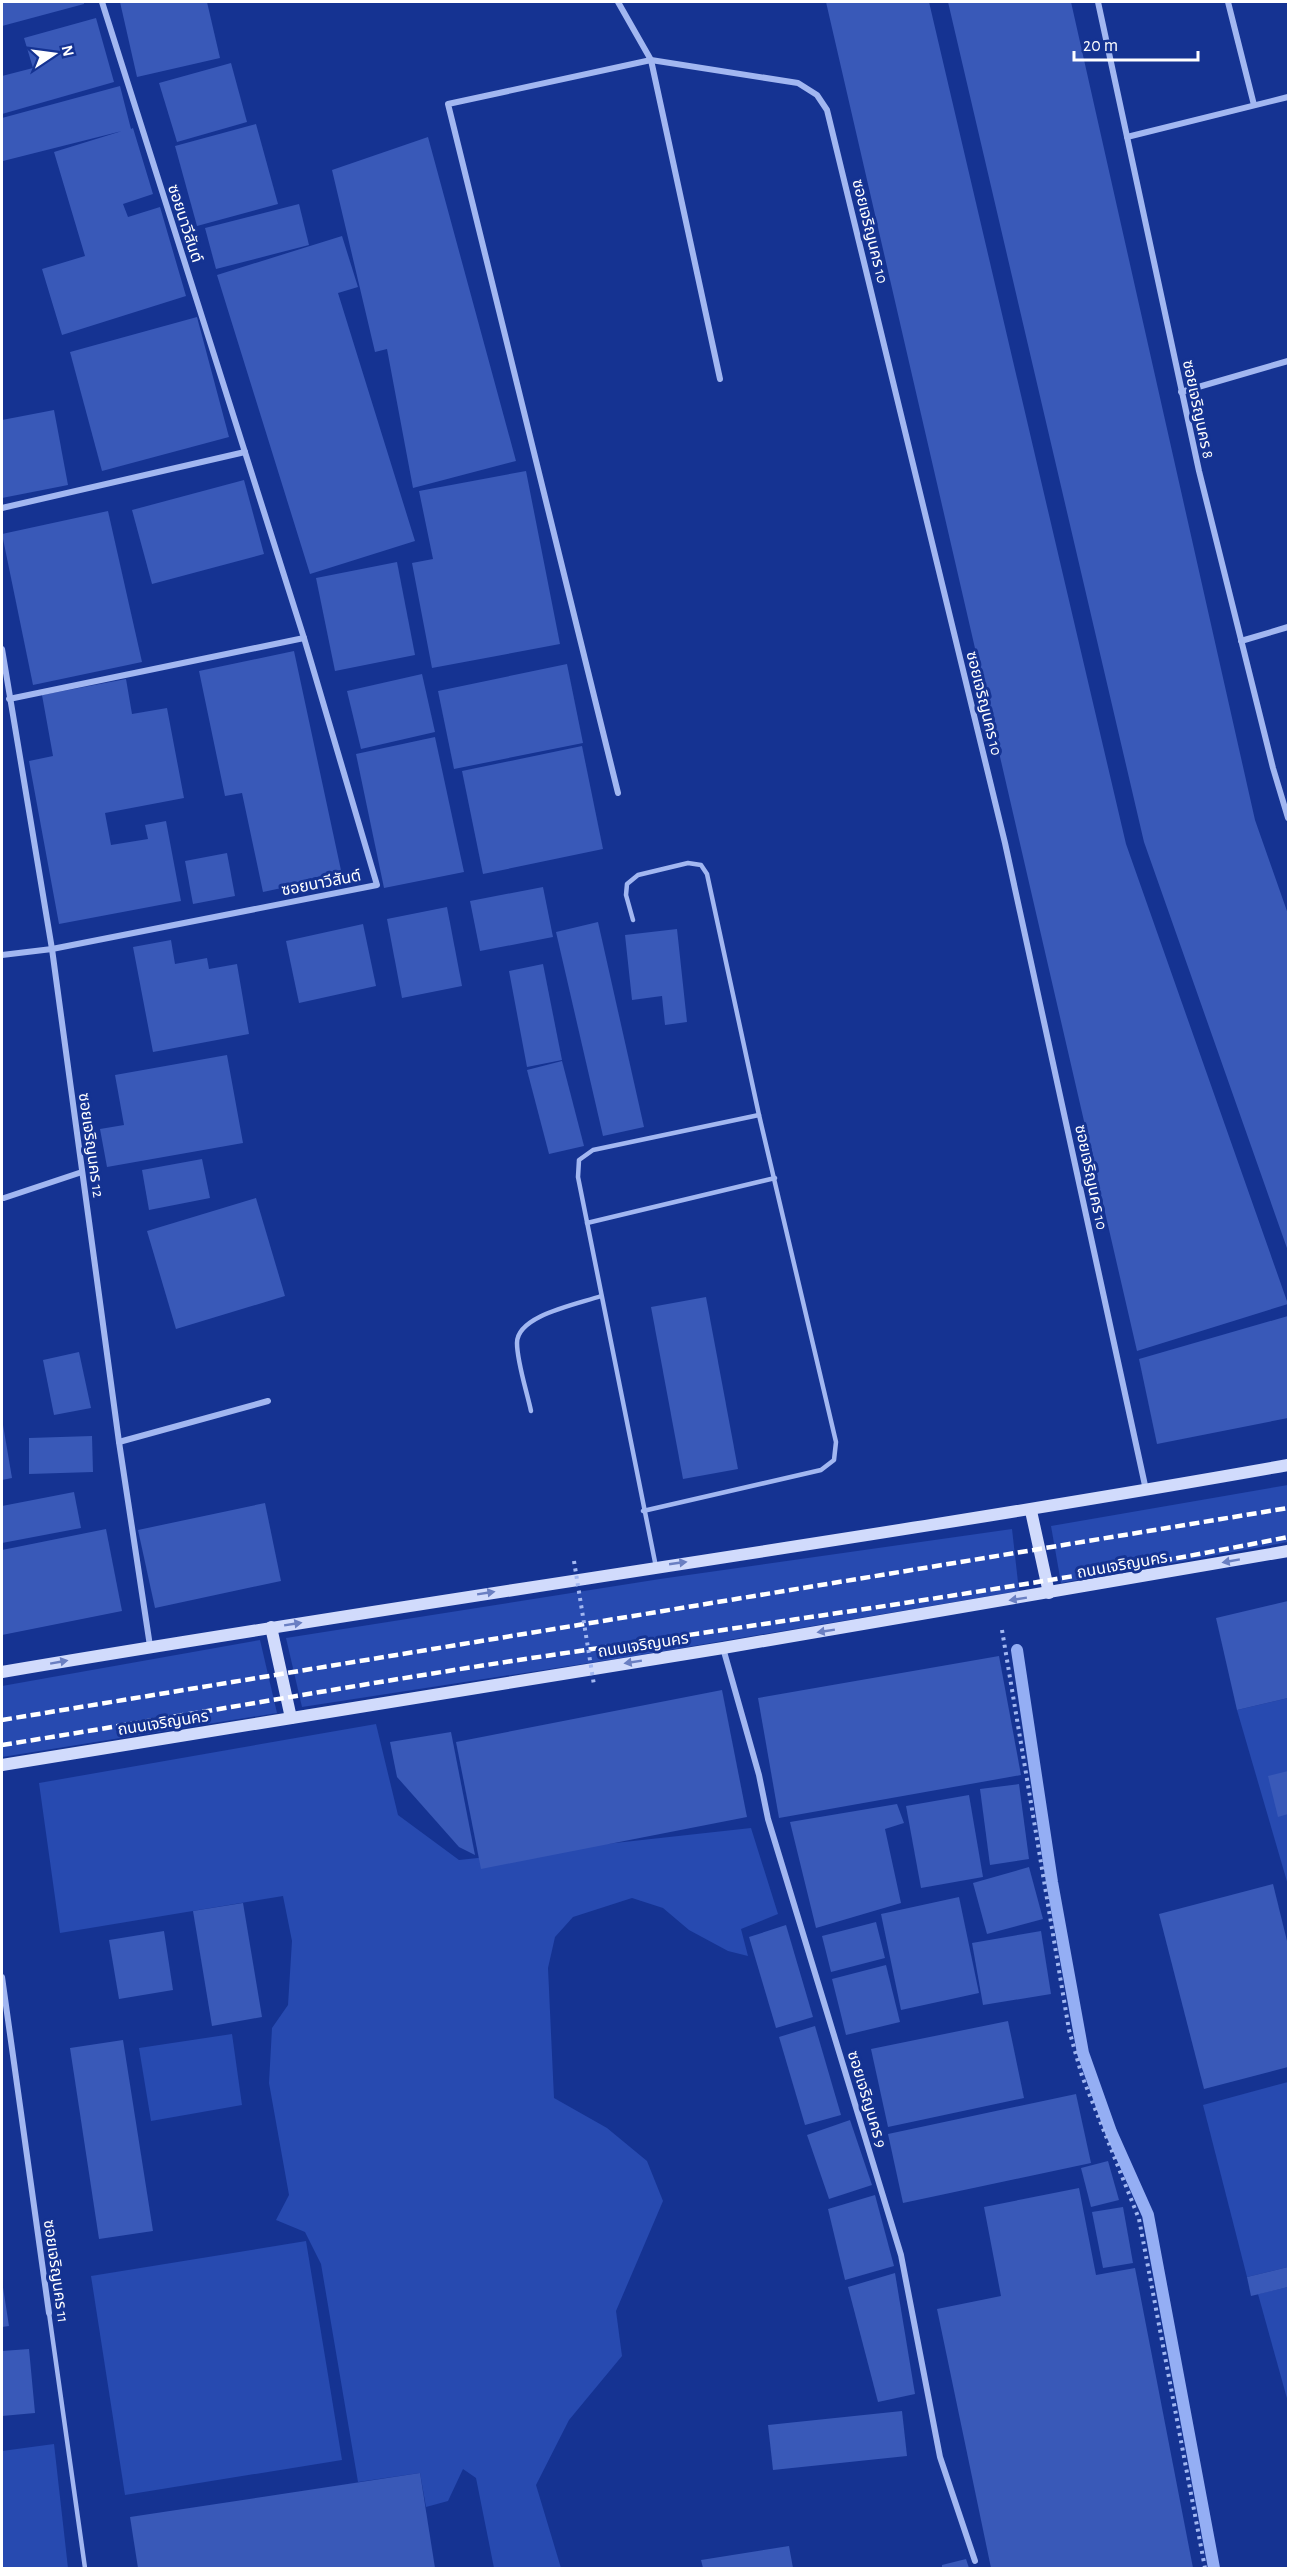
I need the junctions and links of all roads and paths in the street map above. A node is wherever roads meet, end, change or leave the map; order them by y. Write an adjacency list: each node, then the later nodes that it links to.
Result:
1 (102, 2): 12 (street, ซอยนาวีสันต์)
2 (618, 2): 5 (street)
3 (1098, 2): 8 (street, ซอยเจริญนคร 8)
4 (1227, 2): 7 (street)
5 (651, 60): 10 (street); 19 (street, ซอยเจริญนคร 10); 34 (street, ซอยเจริญนคร 10)
6 (1288, 97): 7 (street)
7 (1254, 105): 8 (street)
8 (1127, 137): 11 (street, ซอยเจริญนคร 8)
9 (1288, 361): 11 (street)
10 (720, 379)
11 (1181, 392): 16 (street, ซอยเจริญนคร 8)
12 (244, 452): 13 (street); 15 (street, ซอยนาวีสันต์)
13 (2, 508)
14 (1288, 627): 16 (street)
15 (304, 638): 18 (street); 22 (street, ซอยนาวีสันต์)
16 (1241, 641): 20 (street, ซอยเจริญนคร 8)
17 (2, 649): 18 (street, ซอยเจริญนคร 12)
18 (9, 699): 22 (street, ซอยเจริญนคร 12)
19 (618, 793)
20 (1288, 818)
21 (633, 920): 24 (lane)
22 (52, 949): 23 (street); 25 (street, ซอยเจริญนคร 12)
23 (2, 955)
24 (759, 1115): 26 (lane); 28 (lane)
25 (82, 1172): 27 (street); 32 (street, ซอยเจริญนคร 12)
26 (775, 1178): 28 (lane); 35 (lane)
27 (4, 1198)
28 (587, 1223): 29 (lane)
29 (601, 1296): 31 (lane); 35 (lane)
30 (268, 1401): 32 (street)
31 (531, 1412)
32 (119, 1442): 43 (street, ซอยเจริญนคร 12)
33 (1288, 1465): 34 (main road)
34 (1146, 1490): 36 (main road)
35 (643, 1511): 39 (lane)
36 (1031, 1511): 39 (main road, one-way to 36); 40 (main road)
37 (1288, 1551): 40 (main road, ถนนเจริญนคร, one-way to 40)
38 (574, 1561): 46 (path, bridge)
39 (656, 1567): 41 (main road, one-way to 39)
40 (1049, 1593): 44 (main road, ถนนเจริญนคร, one-way to 44)
41 (271, 1627): 43 (main road); 47 (main road)
42 (1002, 1630): 53 (path)
43 (150, 1646): 45 (main road, one-way to 43)
44 (723, 1648): 47 (main road, ถนนเจริญนคร, one-way to 47); 51 (street, ซอยเจริญนคร 9)
45 (2, 1672)
46 (594, 1685)
47 (291, 1718): 48 (main road, ถนนเจริญนคร)
48 (2, 1765)
49 (2, 1977): 50 (street, ซอยเจริญนคร 11)
50 (49, 2313): 52 (lane, ซอยเจริญนคร 11)
51 (975, 2561)
52 (85, 2568)
53 (1205, 2568)

